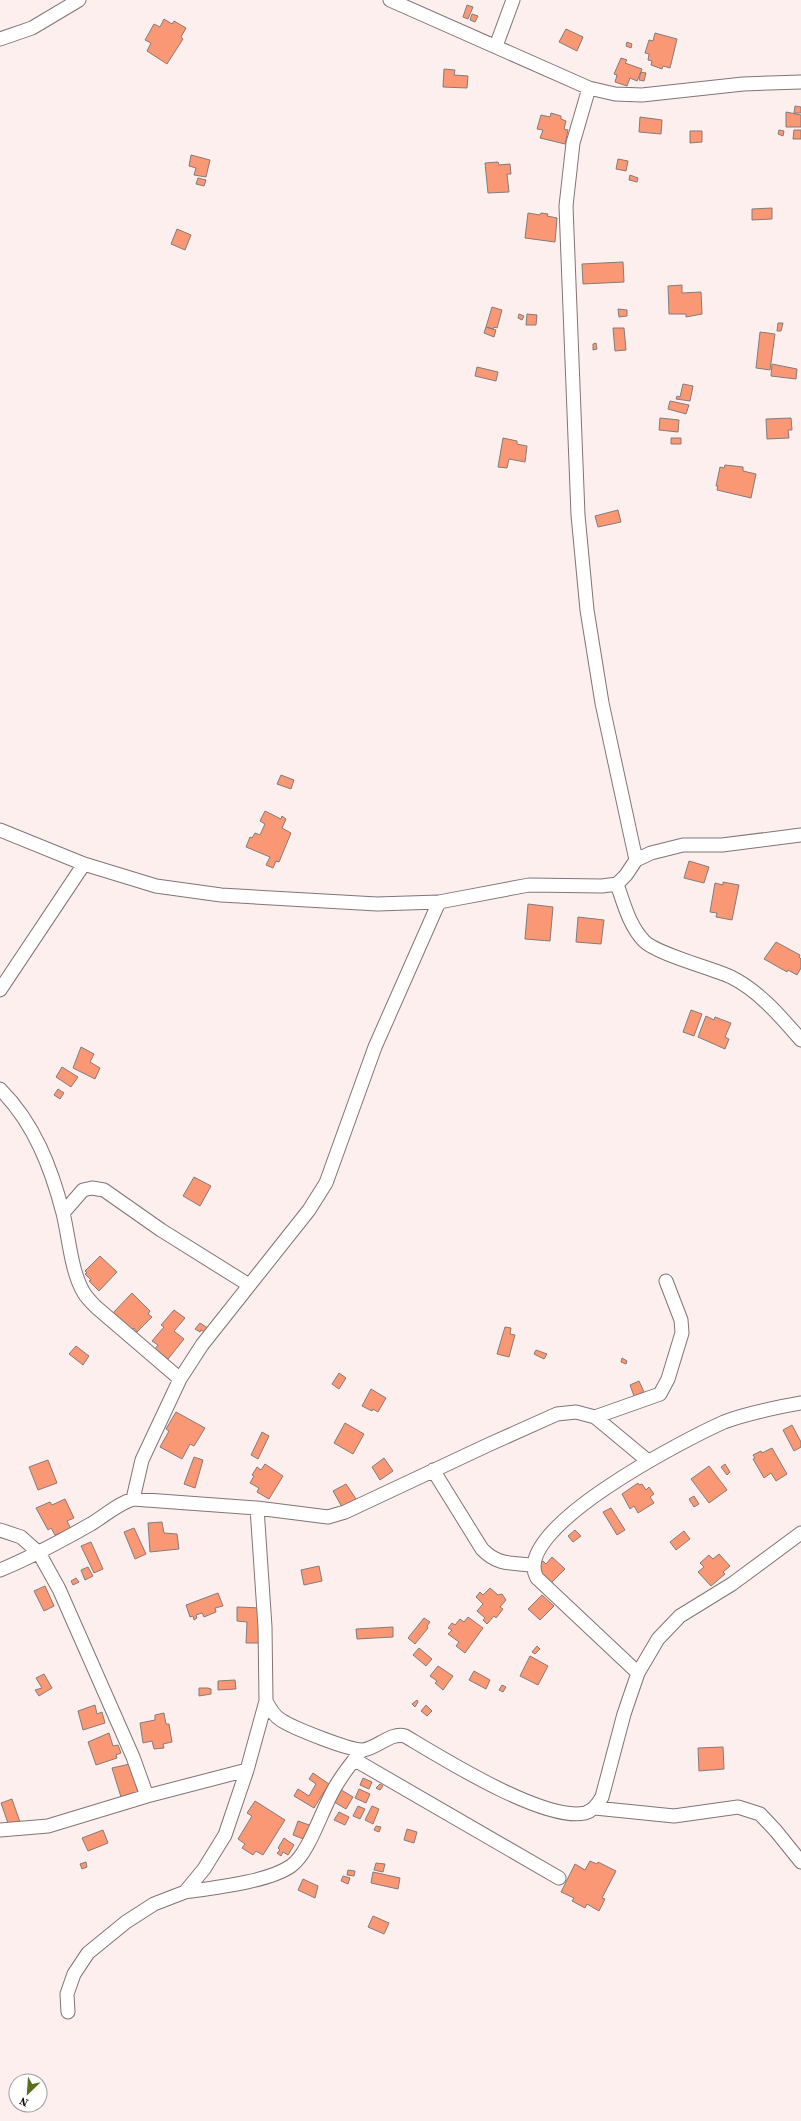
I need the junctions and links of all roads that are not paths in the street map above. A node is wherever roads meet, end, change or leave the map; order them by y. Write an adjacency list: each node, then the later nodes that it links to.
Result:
1 (79, 0): 4 (street)
2 (513, 0): 5 (street)
3 (397, 2): 5 (street)
4 (0, 39)
5 (496, 46): 7 (street)
6 (801, 82): 7 (street)
7 (588, 88): 10 (street)
8 (0, 830): 11 (street)
9 (801, 835): 10 (street)
10 (636, 860): 12 (street)
11 (84, 864): 13 (street); 14 (street)
12 (617, 884): 13 (street); 15 (street)
13 (439, 902): 19 (street)
14 (0, 990)
15 (801, 1040)
16 (0, 1089): 17 (street)
17 (63, 1213): 19 (street); 20 (street)
18 (666, 1281): 22 (street)
19 (249, 1285): 20 (street)
20 (180, 1378): 25 (street)
21 (801, 1403): 23 (street)
22 (595, 1417): 23 (street); 24 (street)
23 (648, 1461): 30 (street)
24 (433, 1470): 26 (street); 30 (street)
25 (133, 1498): 26 (street); 29 (street)
26 (257, 1508): 33 (street)
27 (0, 1530): 29 (street)
28 (801, 1533): 32 (street)
29 (39, 1553): 31 (street); 36 (street)
30 (532, 1565): 32 (street)
31 (0, 1570)
32 (638, 1673): 37 (street)
33 (266, 1701): 34 (street); 35 (street)
34 (358, 1755): 37 (street); 40 (street); 41 (street)
35 (247, 1770): 36 (street); 41 (street)
36 (146, 1796): 38 (street)
37 (595, 1808): 39 (street)
38 (0, 1830)
39 (801, 1862)
40 (559, 1878)
41 (185, 1892): 42 (street)
42 (68, 2012)

